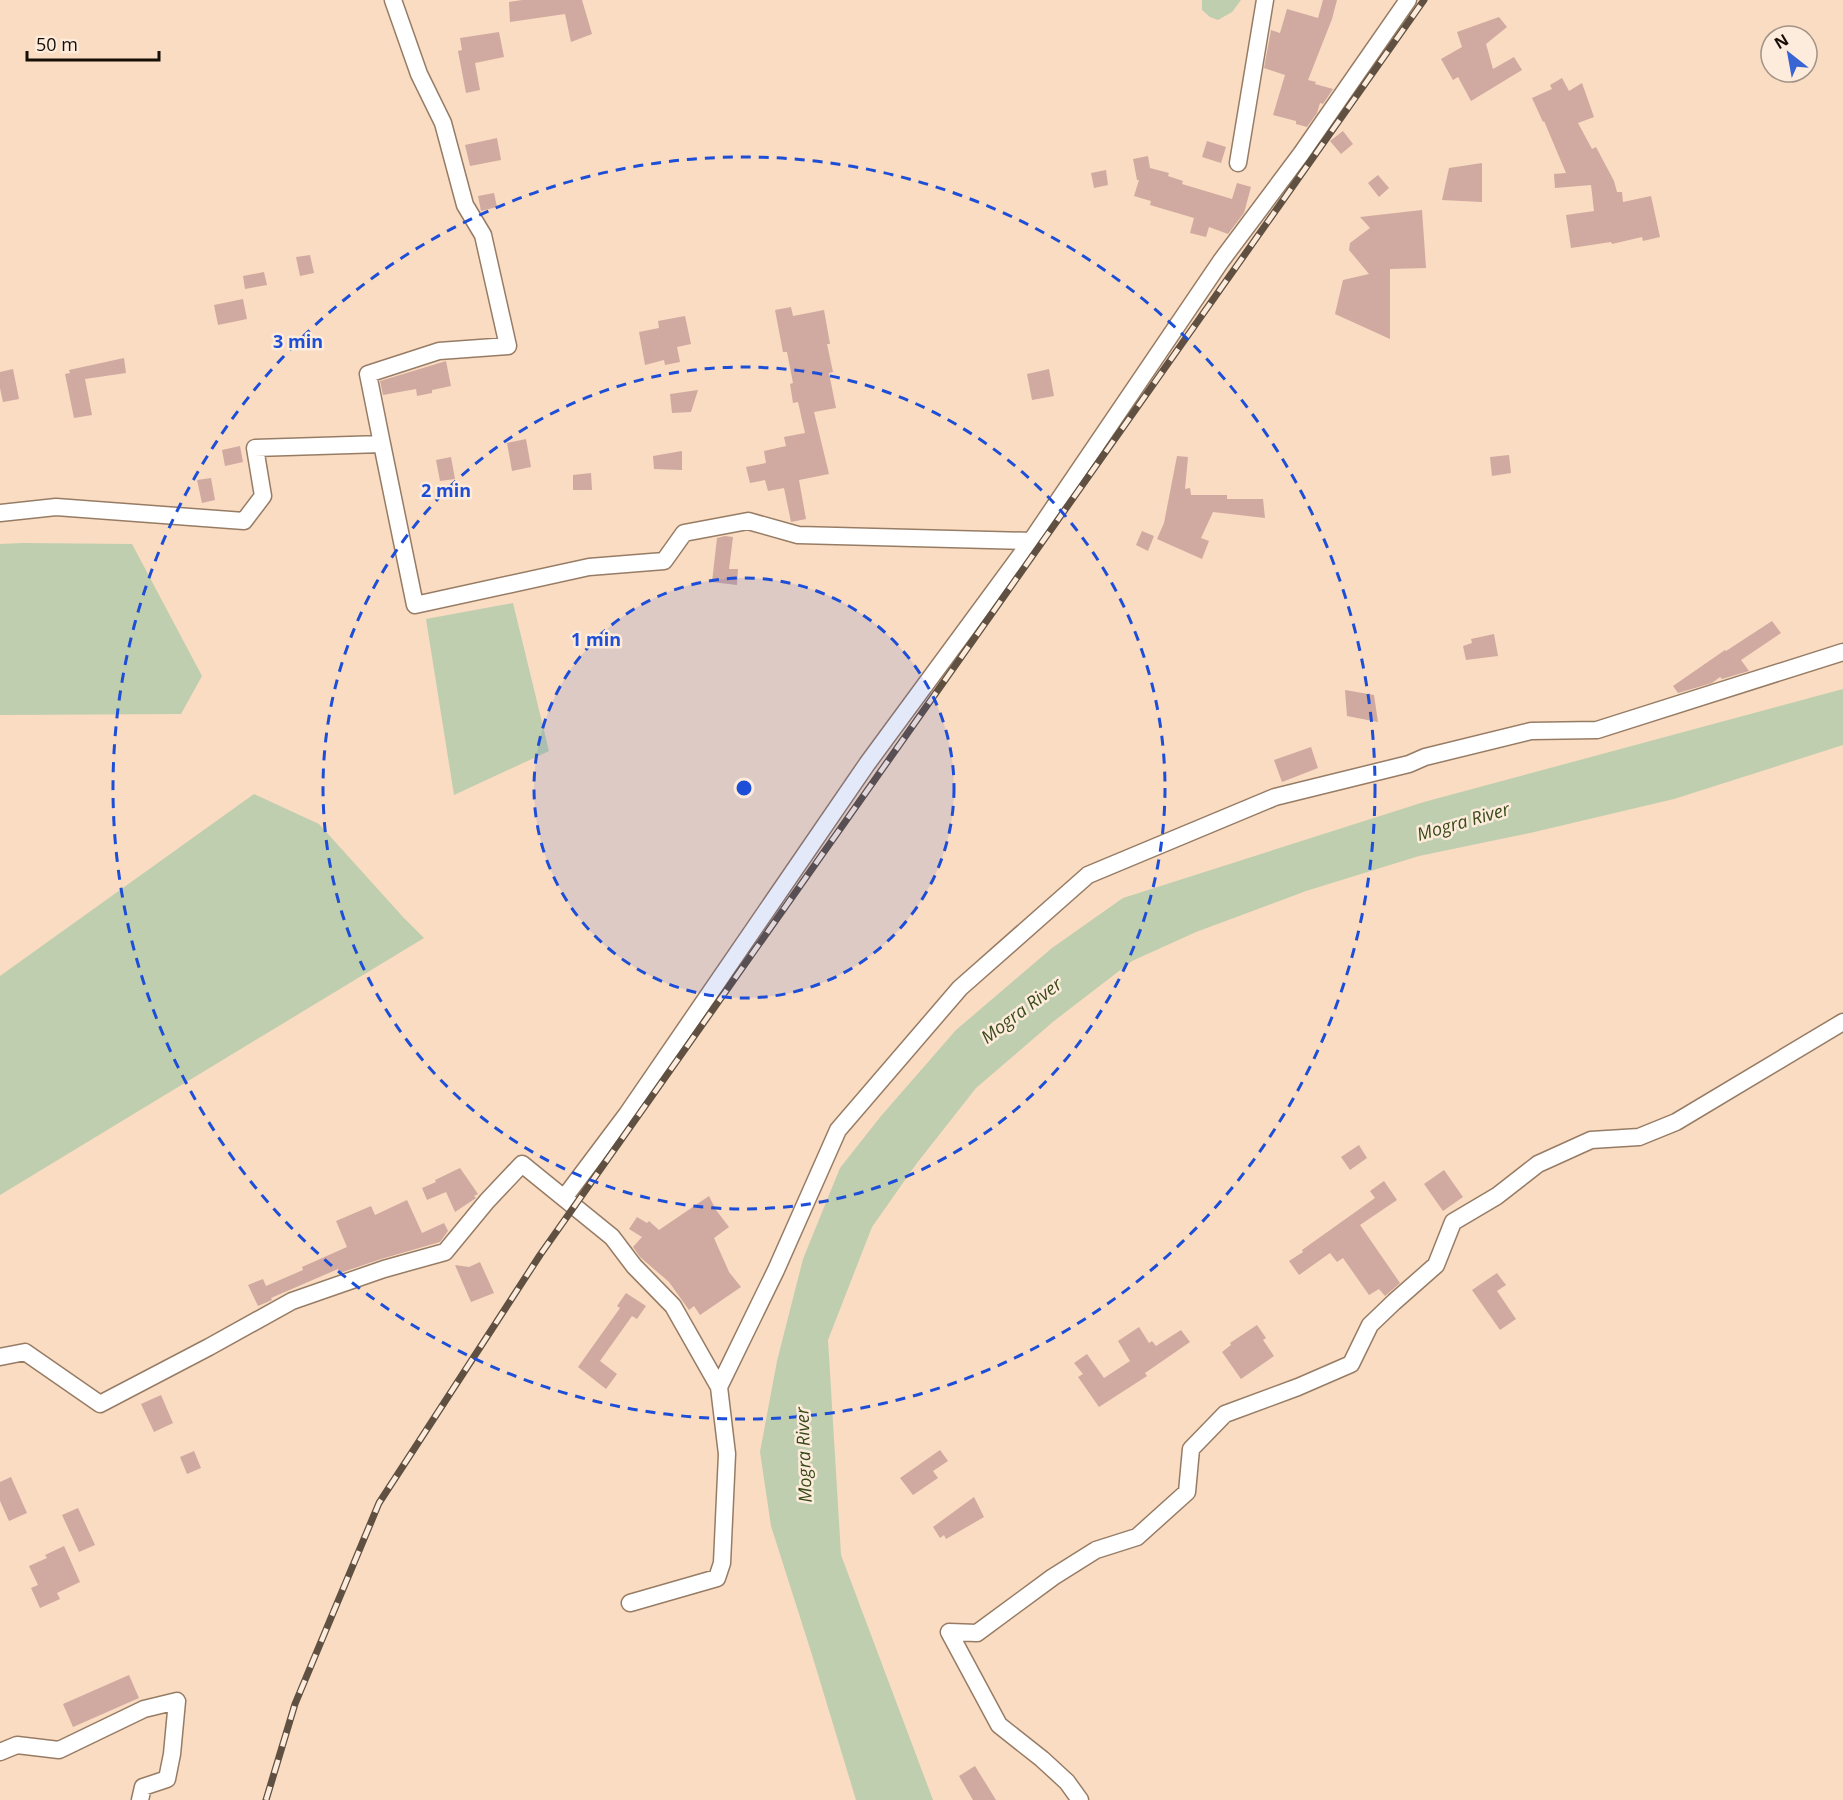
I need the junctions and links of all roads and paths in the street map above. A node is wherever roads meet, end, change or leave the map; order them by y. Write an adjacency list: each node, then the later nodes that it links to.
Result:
1 (393, 0): 5 (street)
2 (1264, 0): 4 (street)
3 (1408, 0): 7 (street)
4 (1238, 163)
5 (382, 444): 6 (street); 7 (street)
6 (0, 513)
7 (1031, 541): 10 (street)
8 (1843, 652): 12 (street)
9 (1843, 1022): 16 (street)
10 (564, 1198): 11 (street); 12 (street)
11 (0, 1357)
12 (719, 1387): 13 (street)
13 (630, 1602)
14 (0, 1752): 15 (street)
15 (140, 1800)
16 (1080, 1800)

